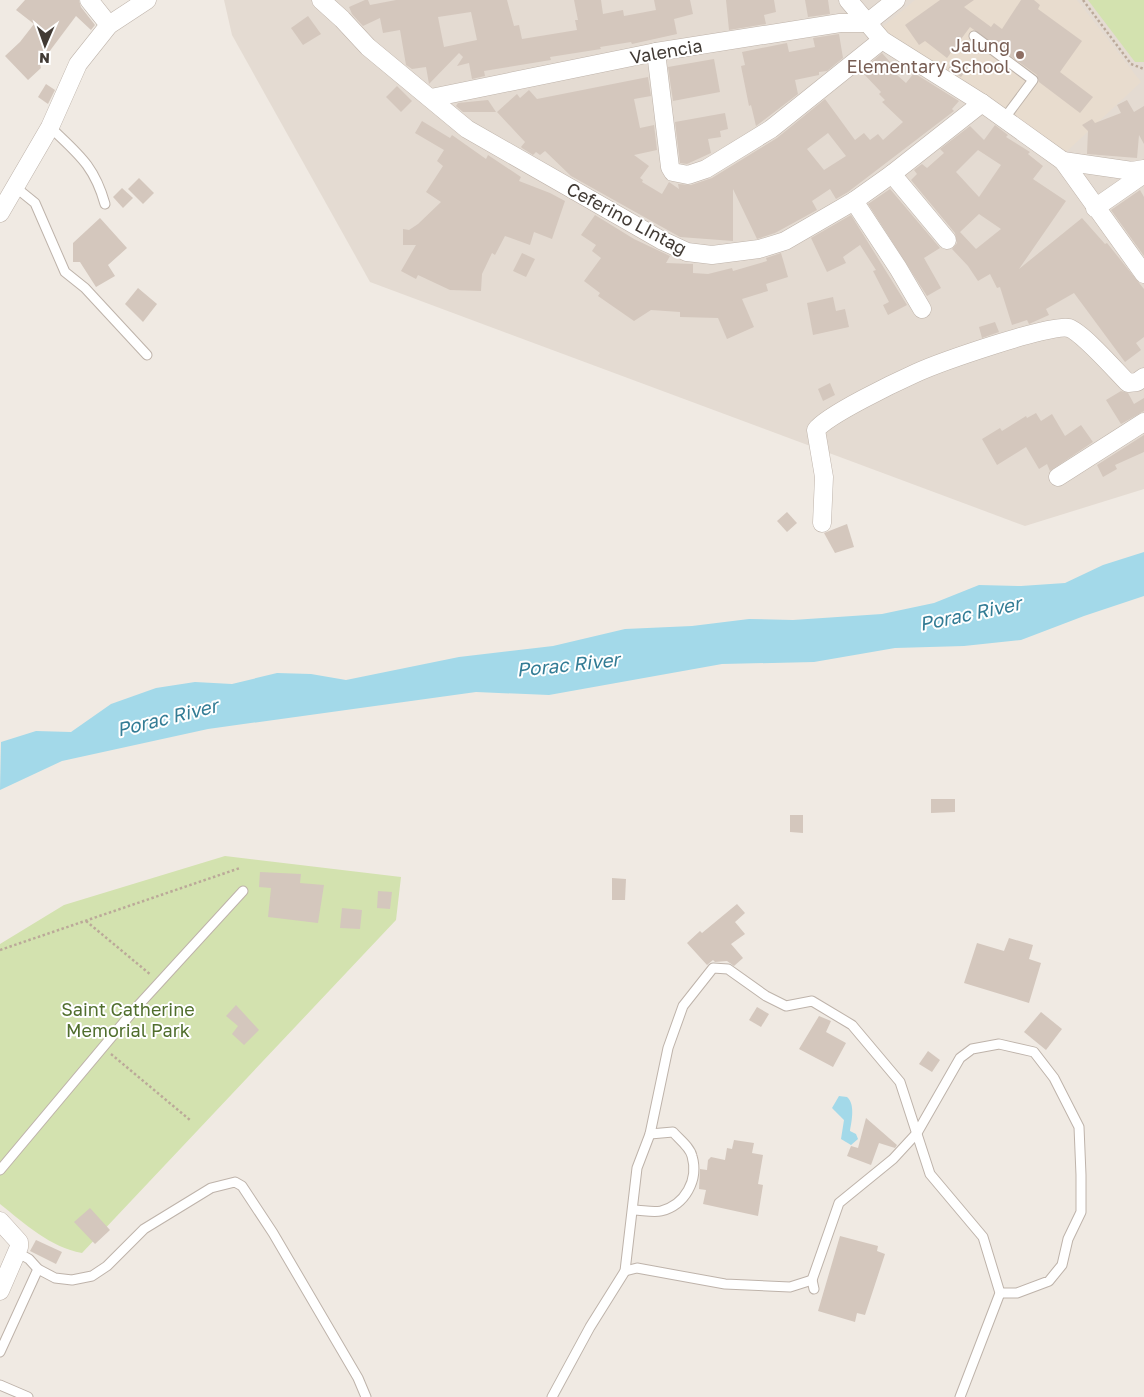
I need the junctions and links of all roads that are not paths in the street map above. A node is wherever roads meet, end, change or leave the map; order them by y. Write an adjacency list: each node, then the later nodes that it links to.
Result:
1 (89, 0): 7 (street)
2 (147, 0): 7 (street)
3 (321, 0): 11 (street, Ceferino LIntag)
4 (848, 0): 6 (street)
5 (896, 0): 6 (street)
6 (867, 23): 9 (street); 10 (street, Valencia)
7 (108, 25): 14 (street)
8 (974, 36): 13 (lane)
9 (882, 40): 10 (street); 12 (street)
10 (656, 52): 11 (street, Valencia)
11 (431, 98): 20 (street, Ceferino LIntag)
12 (982, 103): 13 (street); 17 (street, Ceferino LIntag)
13 (1004, 119): 15 (street)
14 (50, 127): 19 (street); 21 (lane)
15 (1063, 161): 16 (street); 22 (street)
16 (1144, 169)
17 (892, 174): 20 (street, Ceferino LIntag); 24 (street)
18 (1144, 174): 22 (street)
19 (14, 186): 23 (street); 27 (lane)
20 (854, 201): 26 (street)
21 (106, 204)
22 (1095, 208): 25 (street)
23 (0, 212)
24 (947, 240)
25 (1144, 274)
26 (922, 309)
27 (146, 355)
28 (1144, 377): 31 (street)
29 (1144, 422): 30 (street)
30 (1058, 477)
31 (822, 523)
32 (243, 890): 35 (lane)
33 (917, 1133): 34 (lane); 40 (lane); 42 (lane); 42 (lane)
34 (650, 1134): 36 (lane); 36 (lane)
35 (0, 1170)
36 (634, 1210): 40 (lane)
37 (0, 1221): 38 (street)
38 (19, 1247): 39 (lane); 41 (street)
39 (38, 1269): 43 (lane); 46 (lane)
40 (625, 1271): 47 (lane)
41 (0, 1291)
42 (1000, 1292): 48 (lane)
43 (0, 1352)
44 (0, 1385): 45 (lane)
45 (28, 1397)
46 (366, 1397)
47 (552, 1397)
48 (960, 1397)

